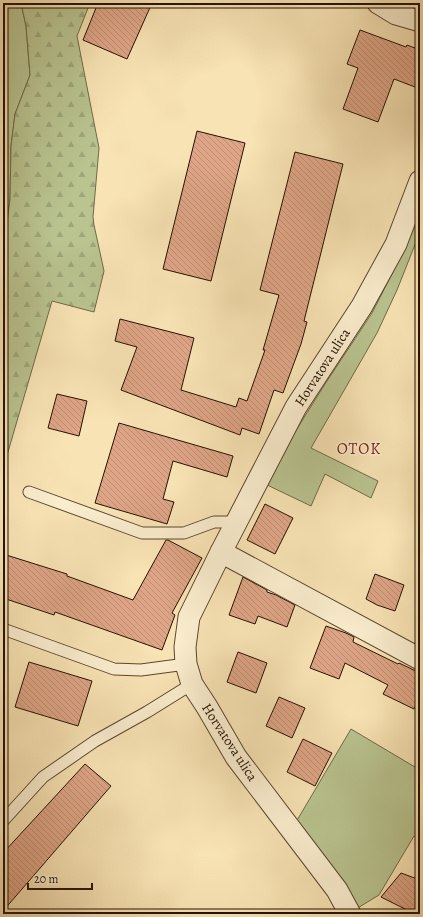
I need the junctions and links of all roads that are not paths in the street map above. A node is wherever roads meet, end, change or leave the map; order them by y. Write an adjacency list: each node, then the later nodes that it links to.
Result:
1 (378, 3): 2 (street)
2 (420, 21)
3 (420, 181): 5 (street, Horvatova ulica)
4 (29, 492): 5 (lane)
5 (237, 522): 6 (street, Horvatova ulica)
6 (220, 552): 8 (street); 9 (street, Horvatova ulica)
7 (3, 629): 9 (lane)
8 (420, 659)
9 (186, 664): 10 (street, Horvatova ulica)
10 (192, 684): 11 (lane); 12 (street, Horvatova ulica)
11 (3, 821)
12 (350, 914)

